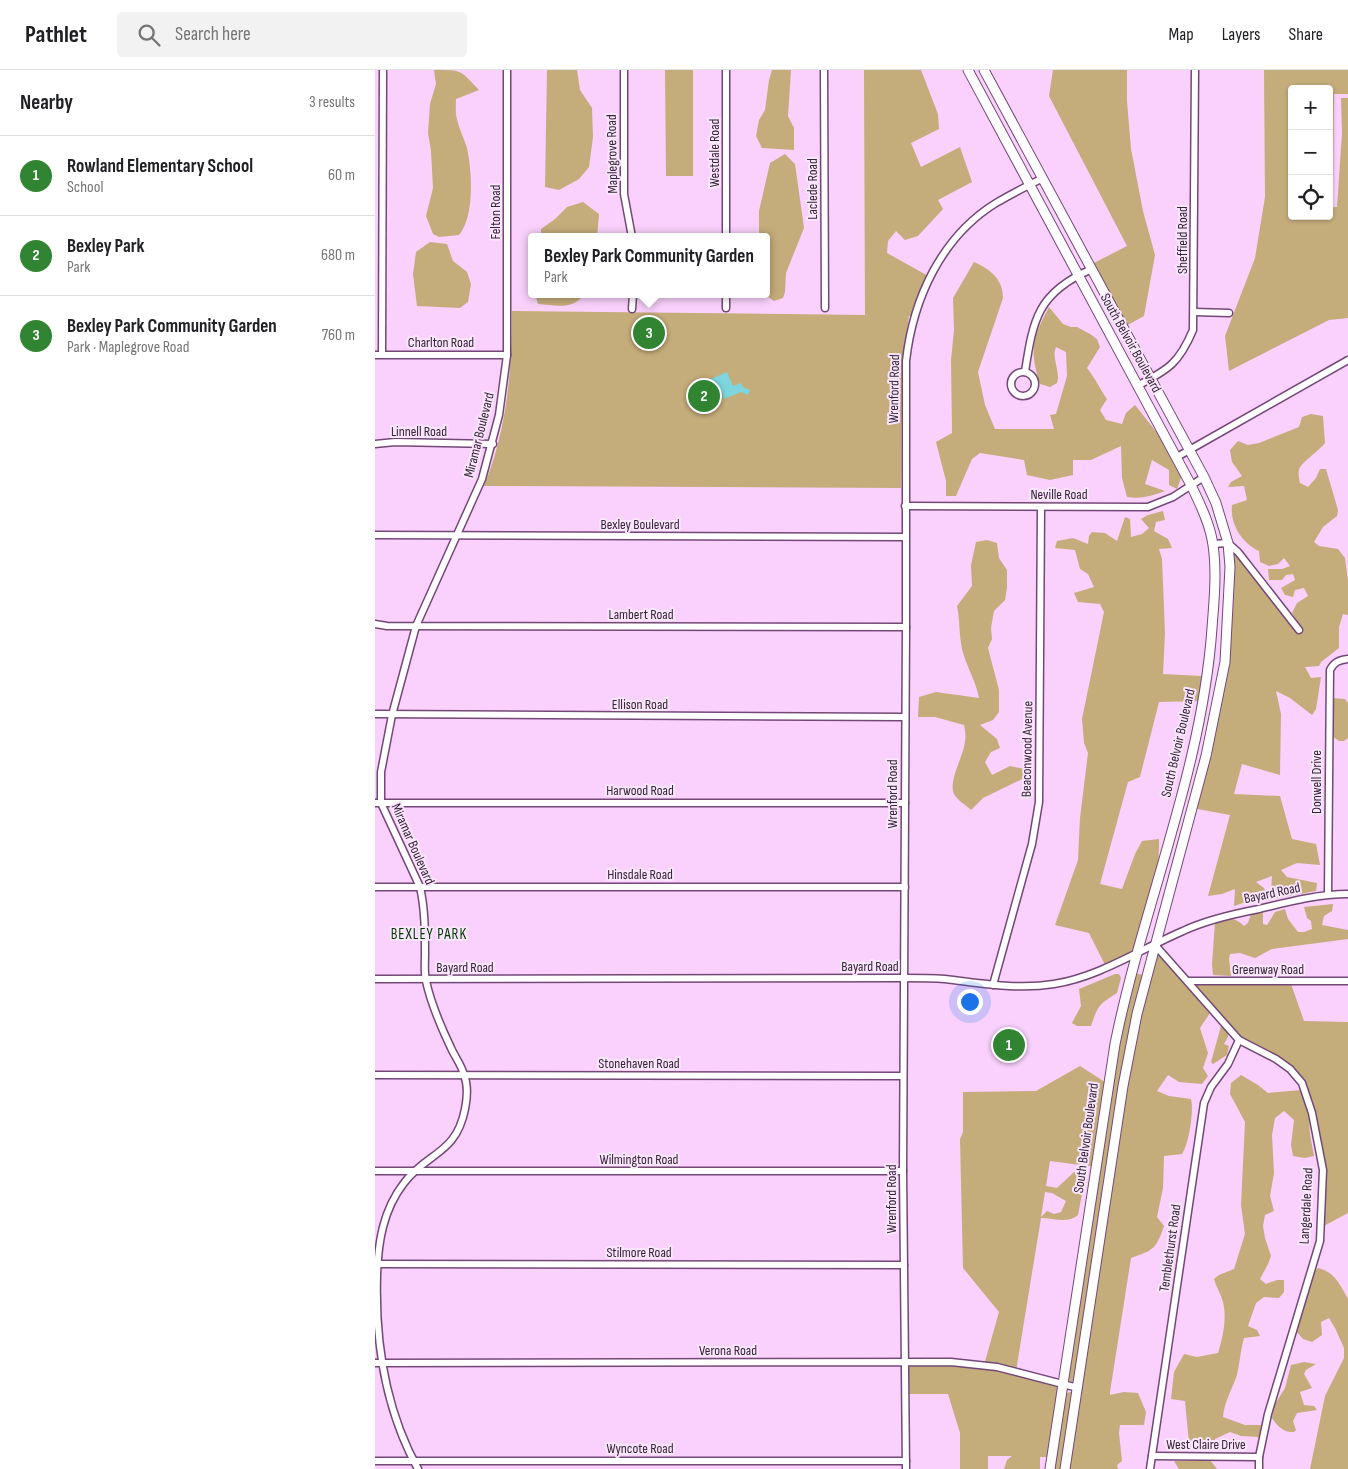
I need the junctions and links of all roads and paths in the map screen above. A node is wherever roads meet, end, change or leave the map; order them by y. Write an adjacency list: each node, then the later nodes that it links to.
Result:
1 (383, 70): 10 (street)
2 (507, 70): 28 (street, Felton Road)
3 (624, 70): 13 (street, Maplegrove Road)
4 (727, 70): 14 (street, Westdale Road)
5 (824, 70): 22 (street, Laclede Road)
6 (968, 70): 12 (street, South Belvoir Boulevard)
7 (985, 70): 11 (street, South Belvoir Boulevard)
8 (1195, 70): 24 (street, Sheffield Road)
9 (375, 142): 10 (street)
10 (383, 142): 16 (street)
11 (1043, 178): 12 (street, Wrenford Road); 17 (street, South Belvoir Boulevard)
12 (1029, 185): 18 (street, South Belvoir Boulevard); 39 (street, Wrenford Road)
13 (631, 233)
14 (726, 233)
15 (375, 250): 16 (street)
16 (383, 250): 26 (street)
17 (1092, 269): 18 (street); 31 (street, South Belvoir Boulevard)
18 (1078, 275): 30 (street); 32 (street, South Belvoir Boulevard)
19 (633, 298): 23 (street)
20 (726, 298): 21 (street)
21 (726, 308)
22 (825, 308)
23 (633, 309)
24 (1194, 312): 25 (street); 31 (street, Sheffield Road)
25 (1229, 313)
26 (383, 354): 27 (street, Charlton Road); 28 (street, Charlton Road)
27 (375, 355)
28 (507, 355): 34 (street, Miramar Boulevard)
29 (1348, 360): 35 (street)
30 (1025, 372)
31 (1151, 378): 32 (street, Sheffield Road); 35 (street, South Belvoir Boulevard)
32 (1139, 385): 36 (street, South Belvoir Boulevard)
33 (375, 444): 34 (street, Linnell Road)
34 (493, 444): 42 (street, Miramar Boulevard)
35 (1190, 450): 36 (street); 37 (street, South Belvoir Boulevard)
36 (1177, 457): 38 (street, South Belvoir Boulevard)
37 (1204, 477): 38 (street, Neville Road); 44 (street, South Belvoir Boulevard)
38 (1191, 485): 40 (street, Neville Road); 45 (street, South Belvoir Boulevard)
39 (905, 506): 40 (street, Neville Road); 43 (street, Wrenford Road)
40 (1041, 507): 68 (street, Beaconwood Avenue)
41 (375, 534): 42 (street, Bexley Boulevard)
42 (455, 536): 43 (street, Bexley Boulevard); 47 (street, Miramar Boulevard)
43 (905, 537): 48 (street, Wrenford Road)
44 (1228, 543): 45 (street); 49 (street); 61 (street, South Belvoir Boulevard)
45 (1213, 544): 62 (street, South Belvoir Boulevard)
46 (375, 624): 47 (street, Lambert Road)
47 (417, 626): 48 (street, Lambert Road); 52 (street, Miramar Boulevard)
48 (906, 627): 53 (street, Wrenford Road)
49 (1299, 630)
50 (1348, 659): 59 (street, Donwell Drive)
51 (375, 714): 52 (street, Ellison Road)
52 (392, 715): 53 (street, Ellison Road); 54 (street, Miramar Boulevard)
53 (905, 717): 55 (street, Wrenford Road)
54 (378, 802): 55 (street, Harwood Road); 57 (street, Miramar Boulevard)
55 (905, 803): 58 (street, Wrenford Road)
56 (375, 886): 57 (street, Hinsdale Road)
57 (420, 887): 58 (street, Hinsdale Road); 65 (street, Miramar Boulevard)
58 (905, 887): 63 (street, Wrenford Road)
59 (1329, 894): 60 (street, Bayard Road); 61 (street, Bayard Road)
60 (1348, 894)
61 (1155, 944): 62 (street, Bayard Road); 66 (street, Langerdale Road); 81 (street, South Belvoir Boulevard)
62 (1138, 952): 68 (street, Bayard Road); 80 (street, South Belvoir Boulevard)
63 (903, 978): 65 (street, Bayard Road); 68 (street, Bayard Road); 72 (street, Wrenford Road)
64 (375, 979): 65 (street, Bayard Road)
65 (426, 980): 71 (street, Miramar Boulevard)
66 (1188, 981): 67 (street, Greenway Road); 69 (street, Langerdale Road)
67 (1348, 981)
68 (993, 985)
69 (1239, 1040): 82 (street, Temblethurst Road); 83 (street, Langerdale Road)
70 (375, 1075): 71 (street, Stonehaven Road)
71 (465, 1076): 72 (street, Stonehaven Road); 74 (street, Miramar Boulevard)
72 (903, 1076): 75 (street, Wrenford Road)
73 (375, 1171): 74 (street, Wilmington Road)
74 (416, 1171): 75 (street, Wilmington Road); 76 (street, Miramar Boulevard)
75 (903, 1171): 77 (street, Wrenford Road)
76 (376, 1264): 77 (street, Stilmore Road); 79 (street, Miramar Boulevard)
77 (904, 1265): 78 (street, Wrenford Road)
78 (904, 1362): 79 (street, Verona Road); 80 (street, Verona Road); 86 (street, Wrenford Road)
79 (378, 1363): 84 (street, Miramar Boulevard)
80 (1062, 1383): 81 (street, Verona Road); 89 (street, South Belvoir Boulevard)
81 (1078, 1388): 90 (street, South Belvoir Boulevard)
82 (1152, 1456): 83 (street, West Claire Drive); 91 (street, Temblethurst Road)
83 (1259, 1457): 92 (street, Langerdale Road)
84 (413, 1460): 85 (street, Wyncote Road); 86 (street, Wyncote Road); 87 (street, Miramar Boulevard)
85 (375, 1461)
86 (906, 1461): 88 (street, Wrenford Road)
87 (418, 1469)
88 (906, 1469)
89 (1050, 1469)
90 (1065, 1469)
91 (1150, 1469)
92 (1259, 1469)

